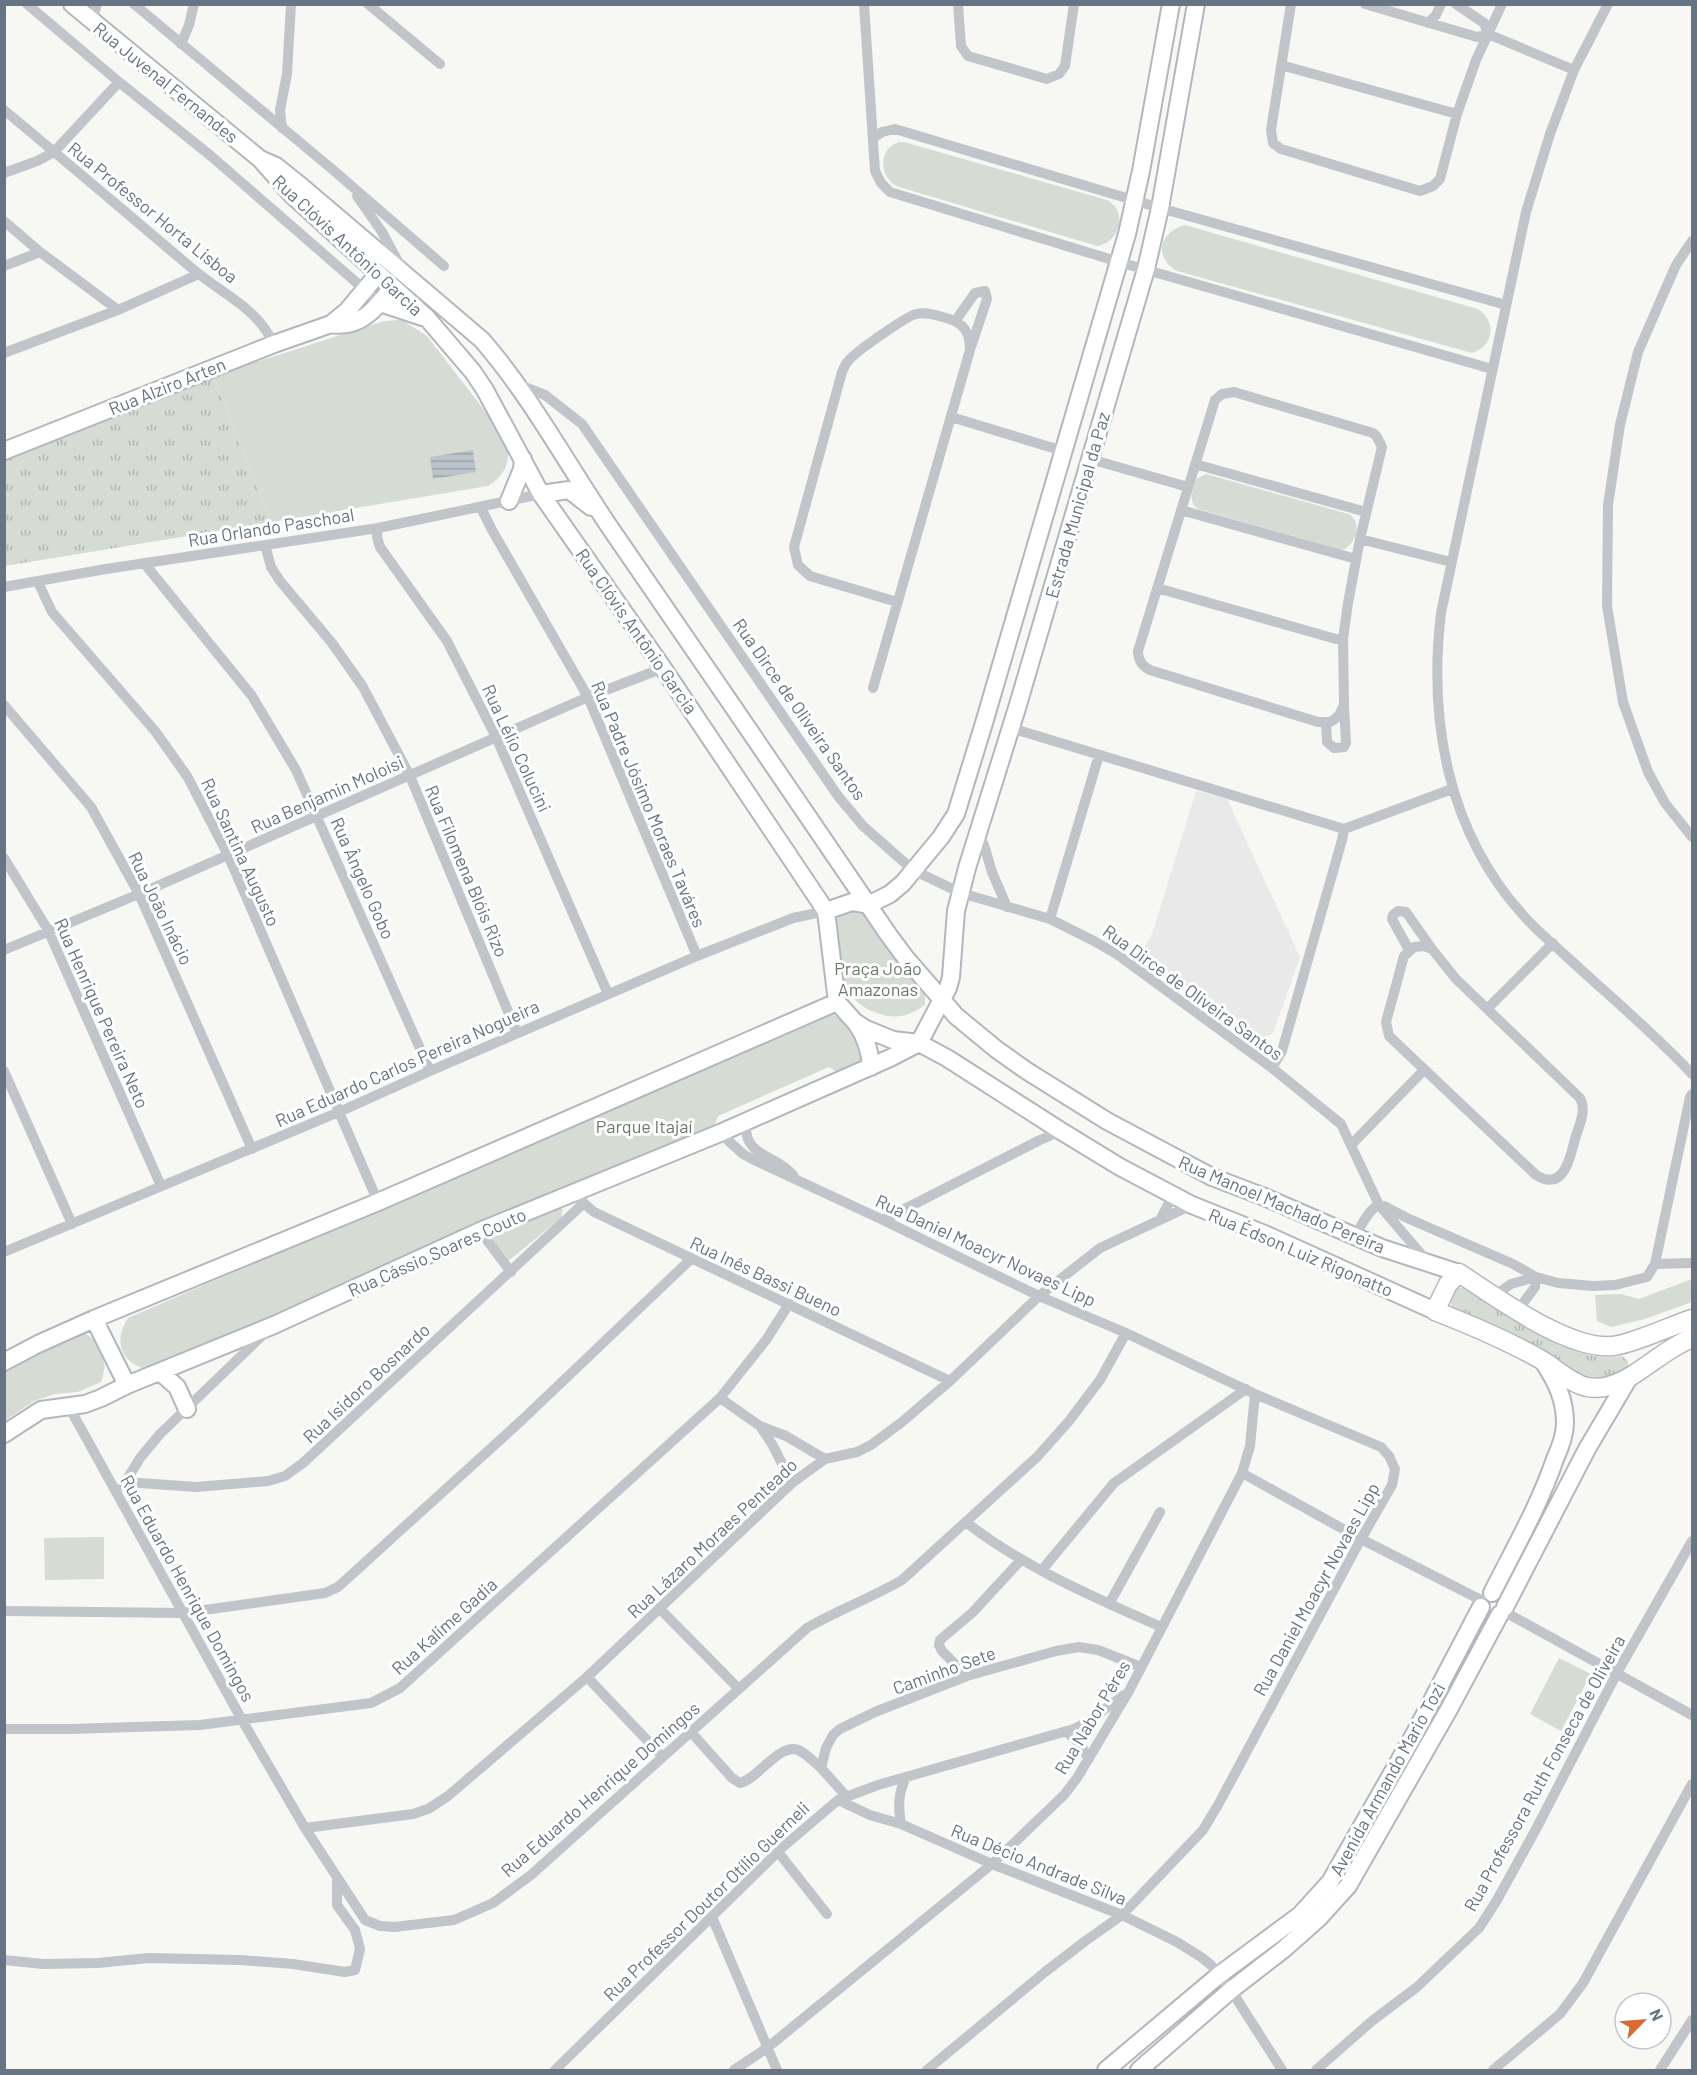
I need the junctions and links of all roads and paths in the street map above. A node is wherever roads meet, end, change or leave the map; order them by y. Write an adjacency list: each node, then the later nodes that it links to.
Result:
1 (27, 4): 26 (street, Rua Juvenal Fernandes)
2 (72, 4): 19 (street, Rua Juvenal Fernandes)
3 (97, 4): 19 (street)
4 (134, 4): 22 (street)
5 (194, 4): 22 (street)
6 (291, 4): 29 (street)
7 (368, 4): 23 (street)
8 (864, 4): 30 (street)
9 (958, 4): 10 (street)
10 (1074, 4)
11 (1171, 4): 35 (street, Estrada Municipal da Paz)
12 (1196, 4): 36 (street, Estrada Municipal da Paz)
13 (1292, 4): 24 (street)
14 (1365, 4): 20 (street)
15 (1441, 4): 20 (street)
16 (1456, 4): 21 (street)
17 (1502, 4): 21 (street)
18 (1608, 4): 25 (street)
19 (92, 21): 32 (street, Rua Juvenal Fernandes)
20 (1428, 23): 21 (street)
21 (1488, 34): 25 (street); 28 (street)
22 (181, 44): 29 (street)
23 (440, 64)
24 (1281, 65): 28 (street); 28 (street)
25 (1574, 70): 48 (street)
26 (119, 82): 31 (street); 46 (street, Rua Juvenal Fernandes)
27 (4, 110): 31 (street, Rua Professor Horta Lisboa)
28 (1457, 114)
29 (282, 128): 33 (street)
30 (873, 138): 35 (street); 40 (street)
31 (54, 152): 34 (street); 44 (street, Rua Professor Horta Lisboa)
32 (260, 159): 45 (street, Rua Clóvis Antônio Garcia); 45 (street, Rua Clóvis Antônio Garcia)
33 (332, 169): 42 (street); 45 (street)
34 (4, 173)
35 (1135, 200): 36 (street); 40 (street, Estrada Municipal da Paz)
36 (1160, 208): 43 (street, Estrada Municipal da Paz); 48 (street)
37 (4, 221): 39 (street)
38 (1692, 241): 96 (street)
39 (40, 252): 41 (street); 49 (street)
40 (1119, 262): 43 (street); 60 (street, Estrada Municipal da Paz)
41 (4, 266)
42 (444, 266)
43 (1146, 270): 56 (street); 62 (street, Estrada Municipal da Paz)
44 (199, 274): 49 (street); 53 (street, Rua Professor Horta Lisboa)
45 (393, 276): 46 (street, Rua Alziro Arten); 47 (street, Rua Alziro Arten); 50 (street, Rua Clóvis Antônio Garcia); 57 (street, Rua Clóvis Antônio Garcia)
46 (366, 291): 47 (street, Rua Juvenal Fernandes); 52 (street, Rua Alziro Arten)
47 (380, 303): 50 (street); 52 (street, Rua Alziro Arten)
48 (1506, 305): 56 (street)
49 (118, 310): 55 (street)
50 (427, 318): 61 (street, Rua Clóvis Antônio Garcia)
51 (956, 320): 54 (street); 54 (street); 80 (street)
52 (330, 324): 53 (street, Rua Alziro Arten)
53 (273, 344): 59 (street, Rua Alziro Arten)
54 (970, 350): 58 (street)
55 (4, 353)
56 (1492, 369): 75 (street)
57 (518, 384): 70 (street, Rua Clóvis Antônio Garcia); 100 (street, Rua Dirce de Oliveira Santos)
58 (951, 417): 60 (street); 80 (street)
59 (4, 451)
60 (1064, 451): 62 (street); 88 (street, Estrada Municipal da Paz)
61 (522, 459): 65 (street, Rua Clóvis Antônio Garcia); 66 (street)
62 (1090, 459): 64 (street); 89 (street, Estrada Municipal da Paz)
63 (1195, 464): 64 (street); 69 (street); 69 (street)
64 (1188, 488): 68 (street)
65 (541, 494): 66 (street, Rua Orlando Paschoal); 70 (street); 82 (street, Rua Clóvis Antônio Garcia)
66 (509, 501): 67 (street, Rua Orlando Paschoal)
67 (481, 508): 71 (street, Rua Orlando Paschoal); 84 (street, Rua Padre Jósimo Moraes Taváres)
68 (1181, 510): 74 (street); 79 (street)
69 (1366, 512): 72 (street)
70 (603, 517): 103 (street, Rua Clóvis Antônio Garcia)
71 (378, 528): 73 (street, Rua Orlando Paschoal); 90 (street, Rua Lélio Colucini)
72 (1360, 539): 74 (street); 75 (street)
73 (265, 545): 76 (street, Rua Orlando Paschoal); 92 (street, Rua Filomena Blóis Rizo)
74 (1356, 559): 81 (street)
75 (1451, 562): 93 (street)
76 (144, 563): 77 (street, Rua Orlando Paschoal); 94 (street, Rua Ângelo Gobo)
77 (38, 582): 78 (street, Rua Orlando Paschoal); 98 (street, Rua Santina Augusto)
78 (4, 587)
79 (1157, 588): 81 (street); 87 (street)
80 (897, 602): 83 (street)
81 (1343, 639): 86 (street)
82 (663, 668): 84 (street, Rua Benjamin Moloisi); 105 (street, Rua Clóvis Antônio Garcia)
83 (873, 688)
84 (588, 698): 90 (street, Rua Benjamin Moloisi); 112 (street, Rua Padre Jósimo Moraes Taváres)
85 (4, 705): 102 (street, Rua João Inácio)
86 (1344, 705): 87 (street); 87 (street)
87 (1326, 722)
88 (984, 723): 89 (street); 100 (street, Estrada Municipal da Paz)
89 (1011, 728): 91 (street); 97 (street, Estrada Municipal da Paz)
90 (496, 737): 92 (street, Rua Benjamin Moloisi); 113 (street, Rua Lélio Colucini)
91 (1099, 755): 95 (street); 106 (street)
92 (410, 776): 94 (street, Rua Benjamin Moloisi); 118 (street, Rua Filomena Blóis Rizo)
93 (1452, 789): 95 (street); 108 (street)
94 (317, 816): 98 (street, Rua Benjamin Moloisi); 124 (street, Rua Ângelo Gobo)
95 (1344, 829): 121 (street)
96 (1691, 831)
97 (978, 834): 101 (street, Estrada Municipal da Paz); 104 (street)
98 (228, 855): 102 (street, Rua Benjamin Moloisi); 127 (street, Rua Santina Augusto)
99 (4, 858): 107 (street, Rua Henrique Pereira Neto)
100 (913, 870): 101 (street, Rua Dirce de Oliveira Santos); 103 (street, Estrada Municipal da Paz)
101 (961, 893): 104 (street, Rua Dirce de Oliveira Santos); 114 (street, Estrada Municipal da Paz)
102 (139, 894): 107 (street, Rua Benjamin Moloisi); 133 (street, Rua João Inácio)
103 (868, 904): 105 (street); 114 (street, Rua Manoel Machado Pereira)
104 (1007, 907): 106 (street, Rua Dirce de Oliveira Santos)
105 (826, 910): 112 (street, Rua Eduardo Carlos Pereira Nogueira); 115 (street, Rua Clóvis Antônio Garcia)
106 (1050, 919): 121 (street, Rua Dirce de Oliveira Santos)
107 (48, 930): 110 (street, Rua Benjamin Moloisi); 135 (street, Rua Henrique Pereira Neto)
108 (1553, 944): 116 (street); 125 (street)
109 (1432, 949): 111 (street); 111 (street); 116 (street)
110 (4, 950)
111 (1409, 950): 122 (street)
112 (697, 956): 113 (street, Rua Eduardo Carlos Pereira Nogueira)
113 (608, 994): 118 (street, Rua Eduardo Carlos Pereira Nogueira)
114 (941, 999): 119 (street, Estrada Municipal da Paz); 145 (street, Rua Manoel Machado Pereira)
115 (837, 1002): 117 (street); 138 (street)
116 (1488, 1008): 122 (street)
117 (855, 1022): 119 (street, Rua Édson Luiz Rigonatto); 120 (street)
118 (517, 1033): 124 (street, Rua Eduardo Carlos Pereira Nogueira)
119 (919, 1044): 120 (street, Rua Cássio Soares Couto); 129 (street, Rua Édson Luiz Rigonatto)
120 (871, 1067): 128 (street, Rua Cássio Soares Couto)
121 (1272, 1068): 132 (street, Rua Dirce de Oliveira Santos)
122 (1424, 1070): 132 (street)
123 (4, 1071): 143 (street)
124 (430, 1071): 127 (street, Rua Eduardo Carlos Pereira Nogueira)
125 (1692, 1074)
126 (1692, 1094): 150 (street)
127 (339, 1112): 133 (street, Rua Eduardo Carlos Pereira Nogueira); 138 (street, Rua Santina Augusto)
128 (746, 1122): 130 (street, Rua Cássio Soares Couto); 134 (street, Rua Daniel Moacyr Novaes Lipp)
129 (1054, 1126): 131 (street); 131 (street); 136 (street, Rua Édson Luiz Rigonatto)
130 (720, 1133): 134 (street, Rua Daniel Moacyr Novaes Lipp); 137 (street, Rua Cássio Soares Couto)
131 (1040, 1140): 141 (street)
132 (1352, 1144): 140 (street, Rua Dirce de Oliveira Santos)
133 (252, 1149): 135 (street, Rua Eduardo Carlos Pereira Nogueira)
134 (797, 1180): 141 (street, Rua Daniel Moacyr Novaes Lipp)
135 (161, 1186): 143 (street, Rua Eduardo Carlos Pereira Nogueira)
136 (1173, 1195): 139 (street, Rua Édson Luiz Rigonatto); 142 (street)
137 (578, 1198): 144 (street, Rua Cássio Soares Couto); 147 (street, Rua Inês Bassi Bueno); 151 (street, Rua Isidoro Bosnardo)
138 (378, 1202): 159 (street)
139 (1192, 1205): 142 (street, Rua Lázaro Moraes Penteado); 158 (street, Rua Édson Luiz Rigonatto)
140 (1379, 1205): 145 (street); 148 (street, Rua Dirce de Oliveira Santos); 153 (street, Rua Manoel Machado Pereira)
141 (883, 1220): 154 (street, Rua Daniel Moacyr Novaes Lipp)
142 (1160, 1220): 154 (street, Rua Lázaro Moraes Penteado)
143 (72, 1224): 146 (street, Rua Eduardo Carlos Pereira Nogueira)
144 (480, 1231): 151 (street); 161 (street, Rua Cássio Soares Couto)
145 (1355, 1236): 148 (street, Rua Manoel Machado Pereira)
146 (4, 1252)
147 (691, 1259): 156 (street, Rua Inês Bassi Bueno); 195 (street)
148 (1430, 1263): 152 (street, Rua Manoel Machado Pereira)
149 (1692, 1263): 150 (street)
150 (1655, 1264): 153 (street, Rua Manoel Machado Pereira)
151 (511, 1272): 179 (street, Rua Isidoro Bosnardo)
152 (1459, 1273): 155 (main road, Rua Manoel Machado Pereira); 158 (main road)
153 (1536, 1277): 155 (street, Rua Manoel Machado Pereira); 157 (street)
154 (1039, 1296): 162 (street, Rua Daniel Moacyr Novaes Lipp); 169 (street, Rua Lázaro Moraes Penteado)
155 (1494, 1296): 157 (main road, Rua Manoel Machado Pereira)
156 (789, 1304): 169 (street, Rua Inês Bassi Bueno); 172 (street, Rua Kalime Gadia)
157 (1518, 1310): 164 (main road, Rua Manoel Machado Pereira)
158 (1435, 1311): 165 (main road, Rua Édson Luiz Rigonatto)
159 (94, 1319): 166 (street); 170 (street)
160 (1692, 1319): 164 (main road, Rua Manoel Machado Pereira)
161 (274, 1325): 167 (street, Rua Cássio Soares Couto); 174 (street)
162 (1126, 1333): 171 (street, Rua Daniel Moacyr Novaes Lipp); 185 (street, Rua Eduardo Henrique Domingos)
163 (1692, 1338): 168 (main road, Rua Édson Luiz Rigonatto)
164 (1618, 1346): 168 (main road)
165 (1542, 1360): 168 (main road, Rua Édson Luiz Rigonatto); 181 (street, Avenida Armando Mario Tozi)
166 (4, 1362)
167 (160, 1372): 170 (street, Rua Cássio Soares Couto); 174 (street)
168 (1630, 1376): 183 (street, Avenida Armando Mario Tozi)
169 (950, 1381): 177 (street, Rua Lázaro Moraes Penteado)
170 (127, 1385): 173 (street, Rua Cássio Soares Couto)
171 (1251, 1392): 178 (street, Rua Nabor Péres); 186 (street, Rua Daniel Moacyr Novaes Lipp); 189 (street)
172 (720, 1398): 175 (street); 204 (street, Rua Kalime Gadia)
173 (68, 1405): 176 (street, Rua Cássio Soares Couto); 182 (street, Rua Eduardo Henrique Domingos)
174 (187, 1409): 179 (street)
175 (760, 1426): 177 (street); 180 (street)
176 (4, 1434)
177 (825, 1459): 180 (street, Rua Lázaro Moraes Penteado)
178 (1242, 1473): 186 (street); 196 (street, Rua Nabor Péres)
179 (126, 1482): 182 (street)
180 (792, 1483): 192 (street, Rua Lázaro Moraes Penteado)
181 (1545, 1488): 183 (street); 190 (street, Avenida Armando Mario Tozi)
182 (117, 1493): 195 (street, Rua Eduardo Henrique Domingos)
183 (1562, 1495): 194 (street, Avenida Armando Mario Tozi)
184 (1160, 1512): 191 (street)
185 (967, 1522): 188 (street); 201 (street, Rua Eduardo Henrique Domingos)
186 (1361, 1539): 190 (street); 220 (street, Rua Daniel Moacyr Novaes Lipp)
187 (1692, 1540): 198 (street, Rua Professora Ruth Fonseca de Oliveira)
188 (1021, 1560): 189 (street); 199 (street)
189 (1042, 1570): 191 (street)
190 (1484, 1600): 194 (street); 223 (street, Avenida Armando Mario Tozi)
191 (1109, 1604): 196 (street)
192 (659, 1608): 200 (street, Rua Lázaro Moraes Penteado); 201 (street)
193 (4, 1611): 195 (street)
194 (1503, 1611): 198 (street); 224 (street, Avenida Armando Mario Tozi)
195 (183, 1612): 204 (street, Rua Eduardo Henrique Domingos)
196 (1161, 1627): 197 (street, Rua Nabor Péres)
197 (1141, 1667): 199 (street, Caminho Sete); 202 (street, Rua Nabor Péres)
198 (1617, 1673): 203 (street); 234 (street, Rua Professora Ruth Fonseca de Oliveira)
199 (967, 1676): 210 (street, Caminho Sete)
200 (587, 1677): 208 (street); 215 (street, Rua Lázaro Moraes Penteado)
201 (739, 1689): 206 (street, Rua Eduardo Henrique Domingos)
202 (1129, 1691): 207 (street, Rua Professor Doutor Otílio Guerneli); 209 (street, Rua Nabor Péres)
203 (1692, 1715)
204 (242, 1720): 205 (street, Rua Kalime Gadia); 215 (street, Rua Eduardo Henrique Domingos)
205 (4, 1729)
206 (690, 1731): 208 (street, Rua Eduardo Henrique Domingos); 210 (street)
207 (1066, 1731): 209 (street); 211 (street, Rua Professor Doutor Otílio Guerneli)
208 (662, 1756): 218 (street, Rua Eduardo Henrique Domingos)
209 (1089, 1759): 217 (street, Rua Nabor Péres)
210 (821, 1768): 213 (street)
211 (906, 1777): 213 (street, Rua Professor Doutor Otílio Guerneli); 214 (street)
212 (1692, 1784): 235 (street)
213 (842, 1798): 214 (street, Rua Décio Andrade Silva); 216 (street, Rua Professor Doutor Otílio Guerneli)
214 (901, 1824): 217 (street, Rua Décio Andrade Silva)
215 (305, 1828): 218 (street, Rua Eduardo Henrique Domingos)
216 (778, 1852): 219 (street); 221 (street, Rua Professor Doutor Otílio Guerneli)
217 (992, 1864): 220 (street, Rua Décio Andrade Silva); 226 (street, Rua Nabor Péres)
218 (337, 1878): 222 (street)
219 (827, 1914)
220 (1122, 1915): 223 (street, Rua Décio Andrade Silva); 230 (street, Rua Daniel Moacyr Novaes Lipp)
221 (712, 1917): 226 (street); 227 (street, Rua Professor Doutor Otílio Guerneli)
222 (4, 1960)
223 (1219, 1975): 224 (street, Rua Décio Andrade Silva); 231 (street, Avenida Armando Mario Tozi)
224 (1230, 1990): 232 (street, Avenida Armando Mario Tozi); 233 (street)
225 (1692, 2020): 236 (street)
226 (767, 2048): 228 (street, Rua Nabor Péres); 229 (street)
227 (555, 2070)
228 (734, 2070)
229 (777, 2070)
230 (927, 2070)
231 (1106, 2070)
232 (1142, 2070)
233 (1282, 2070)
234 (1316, 2070)
235 (1492, 2070)
236 (1660, 2070)

